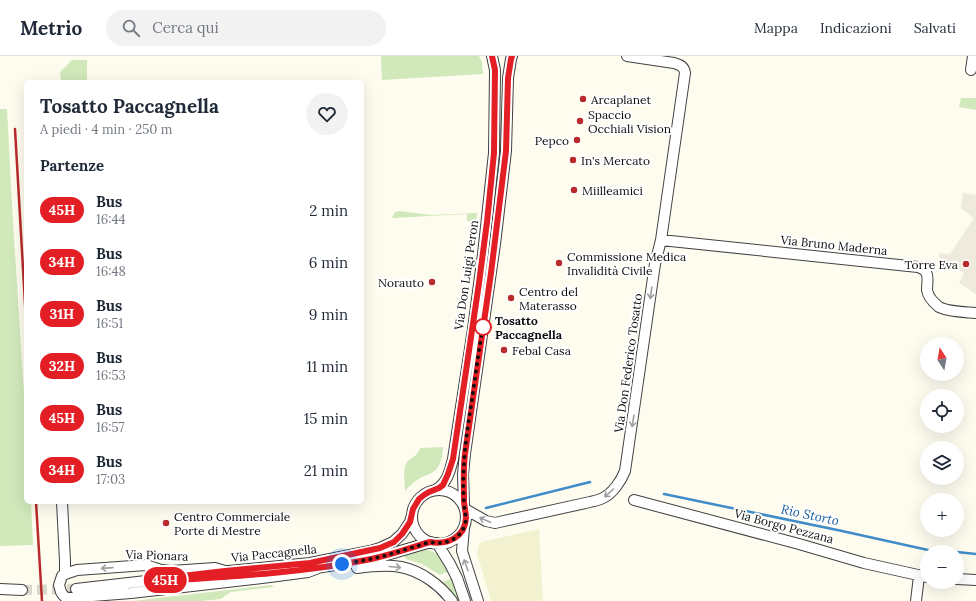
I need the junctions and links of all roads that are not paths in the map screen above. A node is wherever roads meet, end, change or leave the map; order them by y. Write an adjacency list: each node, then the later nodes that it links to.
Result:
1 (492, 56): 8 (street, Via Don Luigi Peron)
2 (512, 56): 11 (street, Via Don Luigi Peron)
3 (627, 56): 6 (street, Via Don Federico Tosatto)
4 (973, 56): 5 (street)
5 (971, 70)
6 (661, 240): 7 (street, Via Bruno Maderna); 11 (street, Via Don Federico Tosatto, one-way to 11)
7 (976, 313)
8 (434, 490): 11 (street); 12 (street)
9 (634, 500): 18 (street, Via Borgo Pezzana)
10 (62, 504): 17 (street)
11 (464, 507): 13 (street)
12 (412, 515): 14 (street); 16 (street, Via Paccagnella)
13 (464, 527): 14 (street); 28 (street, one-way to 13)
14 (434, 543): 15 (street, Via Paccagnella); 27 (street)
15 (325, 567): 17 (street); 21 (street, Via Paccagnella); 26 (street, one-way to 26)
16 (225, 571): 17 (street, Via Pionara, one-way to 17); 21 (street, Via Paccagnella)
17 (65, 574)
18 (920, 575)
19 (964, 579): 20 (street)
20 (976, 580)
21 (146, 582): 24 (street, Via Paccagnella)
22 (920, 587): 29 (street)
23 (0, 588): 25 (street)
24 (76, 588)
25 (22, 590)
26 (452, 601)
27 (465, 601)
28 (478, 601)
29 (916, 601)

